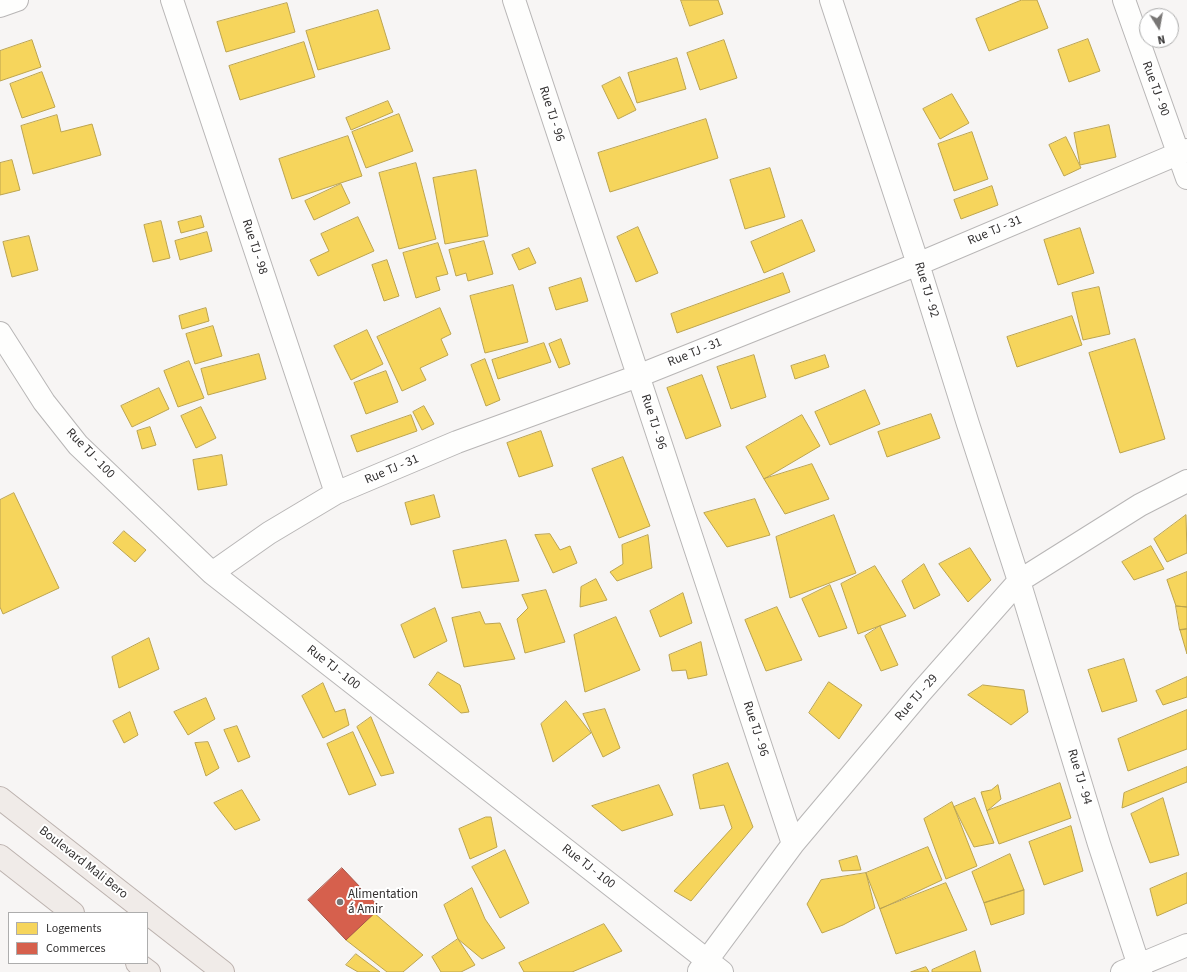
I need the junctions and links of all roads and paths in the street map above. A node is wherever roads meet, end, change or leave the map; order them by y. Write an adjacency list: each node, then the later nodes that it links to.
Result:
1 (17, 0): 6 (street)
2 (172, 0): 13 (street, Rue TJ - 98)
3 (514, 0): 11 (street, Rue TJ - 96)
4 (831, 0): 9 (street, Rue TJ - 92)
5 (1124, 0): 7 (street, Rue TJ - 90)
6 (0, 6)
7 (1183, 151): 8 (street, Rue TJ - 90); 9 (street, Rue TJ - 31)
8 (1187, 178)
9 (918, 264): 11 (street, Rue TJ - 31); 15 (street, Rue TJ - 92)
10 (0, 334): 14 (street, Rue TJ - 100)
11 (638, 376): 13 (street, Rue TJ - 31); 17 (street, Rue TJ - 96)
12 (1187, 481): 15 (street, Rue TJ - 29)
13 (336, 493): 14 (street, Rue TJ - 31)
14 (212, 573): 24 (street, Rue TJ - 100)
15 (1019, 580): 17 (street, Rue TJ - 29); 25 (street, Rue TJ - 94)
16 (0, 798): 20 (main road, Boulevard Mali Bero)
17 (793, 844): 24 (street, Rue TJ - 29)
18 (0, 856): 19 (main road)
19 (72, 912)
20 (146, 912)
21 (148, 913): 27 (main road, Boulevard Mali Bero)
22 (1187, 945): 25 (street)
23 (138, 964): 26 (main road)
24 (709, 968)
25 (1134, 970)
26 (149, 972)
27 (223, 972)

